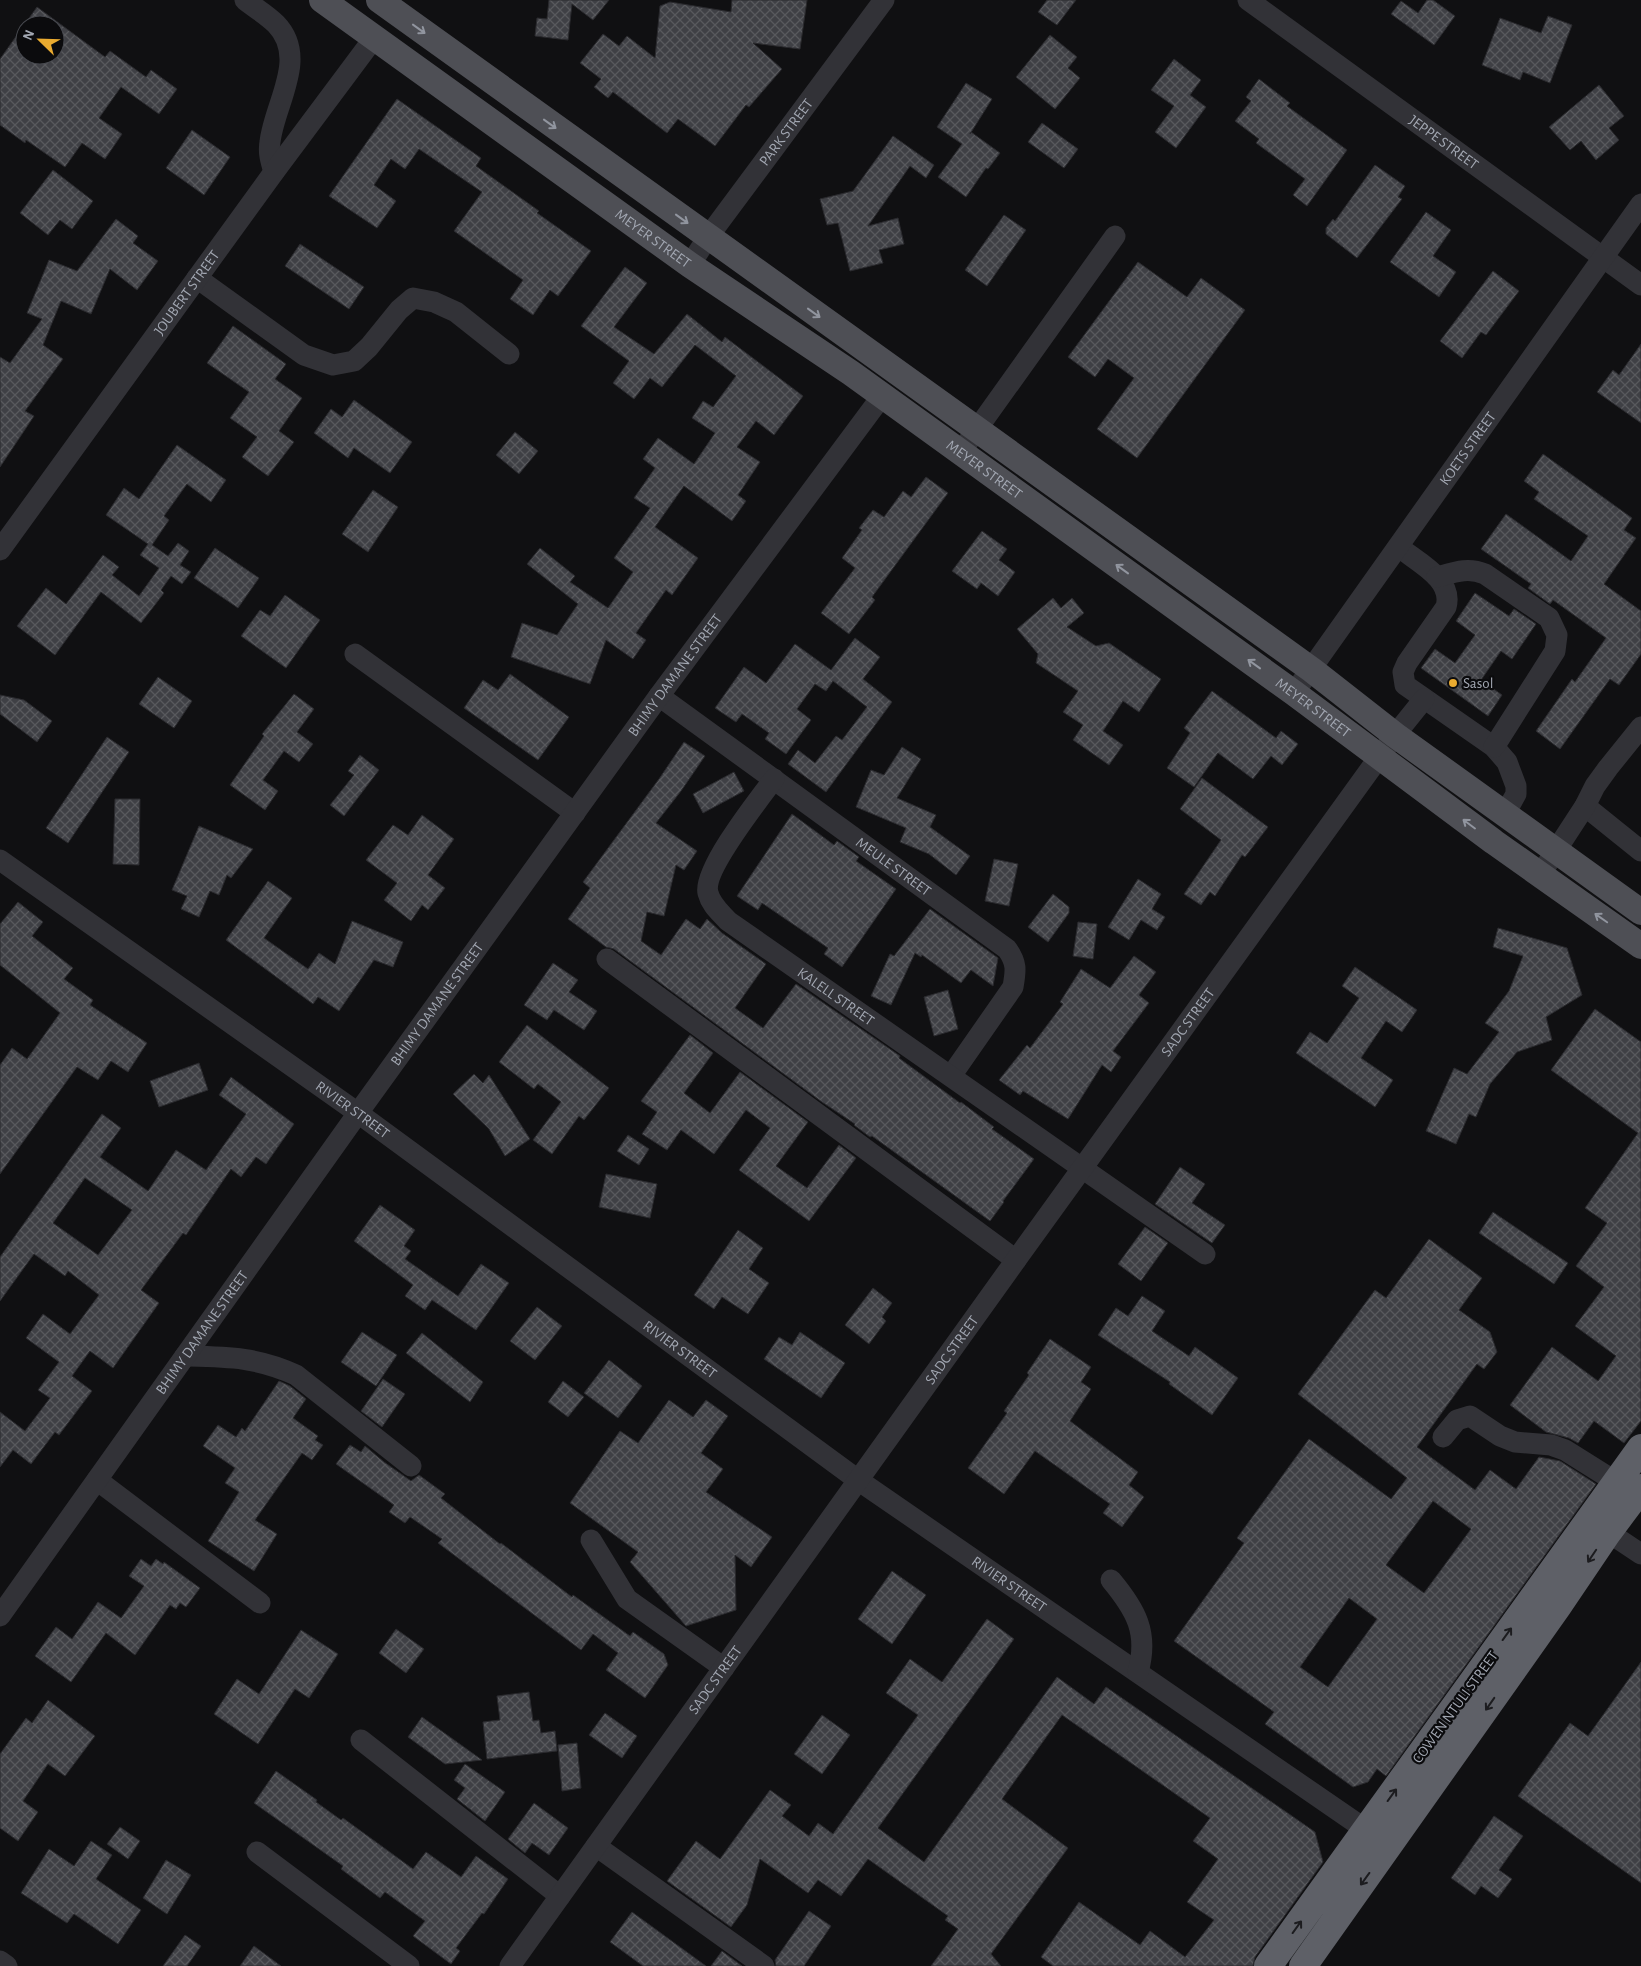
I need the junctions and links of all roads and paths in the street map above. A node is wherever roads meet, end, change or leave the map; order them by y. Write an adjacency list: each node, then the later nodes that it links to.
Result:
1 (246, 0): 7 (street)
2 (322, 0): 6 (main road, MEYER STREET)
3 (379, 0): 10 (main road, one-way to 10)
4 (884, 0): 10 (street, PARK STREET)
5 (1248, 0): 11 (street, JEPPE STREET)
6 (374, 38): 7 (street, JOUBERT STREET); 12 (main road, MEYER STREET)
7 (274, 172): 13 (street, JOUBERT STREET)
8 (1641, 204): 11 (street, KOETS STREET)
9 (1115, 236): 17 (street)
10 (708, 238): 12 (street, PARK STREET); 17 (main road, one-way to 17)
11 (1602, 258): 14 (street, JEPPE STREET); 19 (street, KOETS STREET)
12 (690, 265): 16 (main road, MEYER STREET)
13 (197, 278): 15 (street); 20 (street, JOUBERT STREET)
14 (1641, 285)
15 (509, 354)
16 (882, 396): 18 (main road, MEYER STREET); 25 (street, BHIMY DAMANE STREET)
17 (977, 430): 18 (street); 23 (main road)
18 (960, 452): 24 (main road, MEYER STREET, one-way to 18)
19 (1399, 547): 21 (street); 23 (street, KOETS STREET)
20 (0, 550)
21 (1437, 577): 26 (street); 29 (street)
22 (355, 654): 33 (street)
23 (1312, 670): 24 (street, KOETS STREET); 28 (main road)
24 (1294, 693): 30 (main road, MEYER STREET)
25 (659, 696): 31 (street, MEULE STREET); 33 (street, BHIMY DAMANE STREET)
26 (1424, 699): 28 (street, SADC STREET); 29 (street)
27 (1639, 734): 32 (street)
28 (1395, 735): 30 (street, SADC STREET); 34 (main road)
29 (1494, 747): 34 (street)
30 (1380, 757): 38 (main road, MEYER STREET, one-way to 30); 44 (street, SADC STREET)
31 (774, 779): 42 (street, MEULE STREET); 42 (street, KALELL STREET)
32 (1585, 806): 35 (street); 36 (street)
33 (576, 813): 43 (street, BHIMY DAMANE STREET)
34 (1505, 814): 35 (main road)
35 (1556, 850): 38 (street); 39 (main road)
36 (1641, 850)
37 (0, 860): 43 (street, RIVIER STREET)
38 (1540, 875): 40 (main road, MEYER STREET, one-way to 38)
39 (1641, 912)
40 (1641, 946)
41 (607, 958): 46 (street)
42 (951, 1076): 44 (street, KALELL STREET)
43 (358, 1113): 47 (street, BHIMY DAMANE STREET); 52 (street, RIVIER STREET)
44 (1082, 1168): 45 (street, KALELL STREET); 46 (street, SADC STREET)
45 (1205, 1254)
46 (1016, 1260): 52 (street, SADC STREET)
47 (185, 1356): 50 (street); 51 (street, BHIMY DAMANE STREET)
48 (1443, 1438): 53 (street)
49 (1641, 1448): 53 (highway, COWEN NTULI STREET)
50 (411, 1466)
51 (97, 1480): 58 (street); 59 (street, BHIMY DAMANE STREET)
52 (858, 1480): 60 (street, SADC STREET); 61 (street, RIVIER STREET)
53 (1628, 1485): 54 (highway, COWEN NTULI STREET); 63 (highway, COWEN NTULI STREET, one-way to 53)
54 (1608, 1532): 56 (street); 65 (highway, COWEN NTULI STREET, one-way to 65)
55 (591, 1540): 60 (street)
56 (1641, 1554)
57 (1111, 1580): 61 (street)
58 (260, 1603)
59 (0, 1616)
60 (724, 1668): 64 (street, SADC STREET)
61 (1138, 1672): 63 (street, RIVIER STREET)
62 (362, 1740): 67 (street)
63 (1367, 1830): 65 (street, RIVIER STREET); 73 (highway, COWEN NTULI STREET, one-way to 63)
64 (596, 1846): 67 (street, SADC STREET); 72 (street)
65 (1389, 1847): 74 (highway, COWEN NTULI STREET, one-way to 74)
66 (257, 1852): 70 (street)
67 (560, 1896): 71 (street, SADC STREET)
68 (0, 1961): 69 (street)
69 (7, 1966)
70 (409, 1966)
71 (510, 1966)
72 (764, 1966)
73 (1268, 1966)
74 (1303, 1966)

